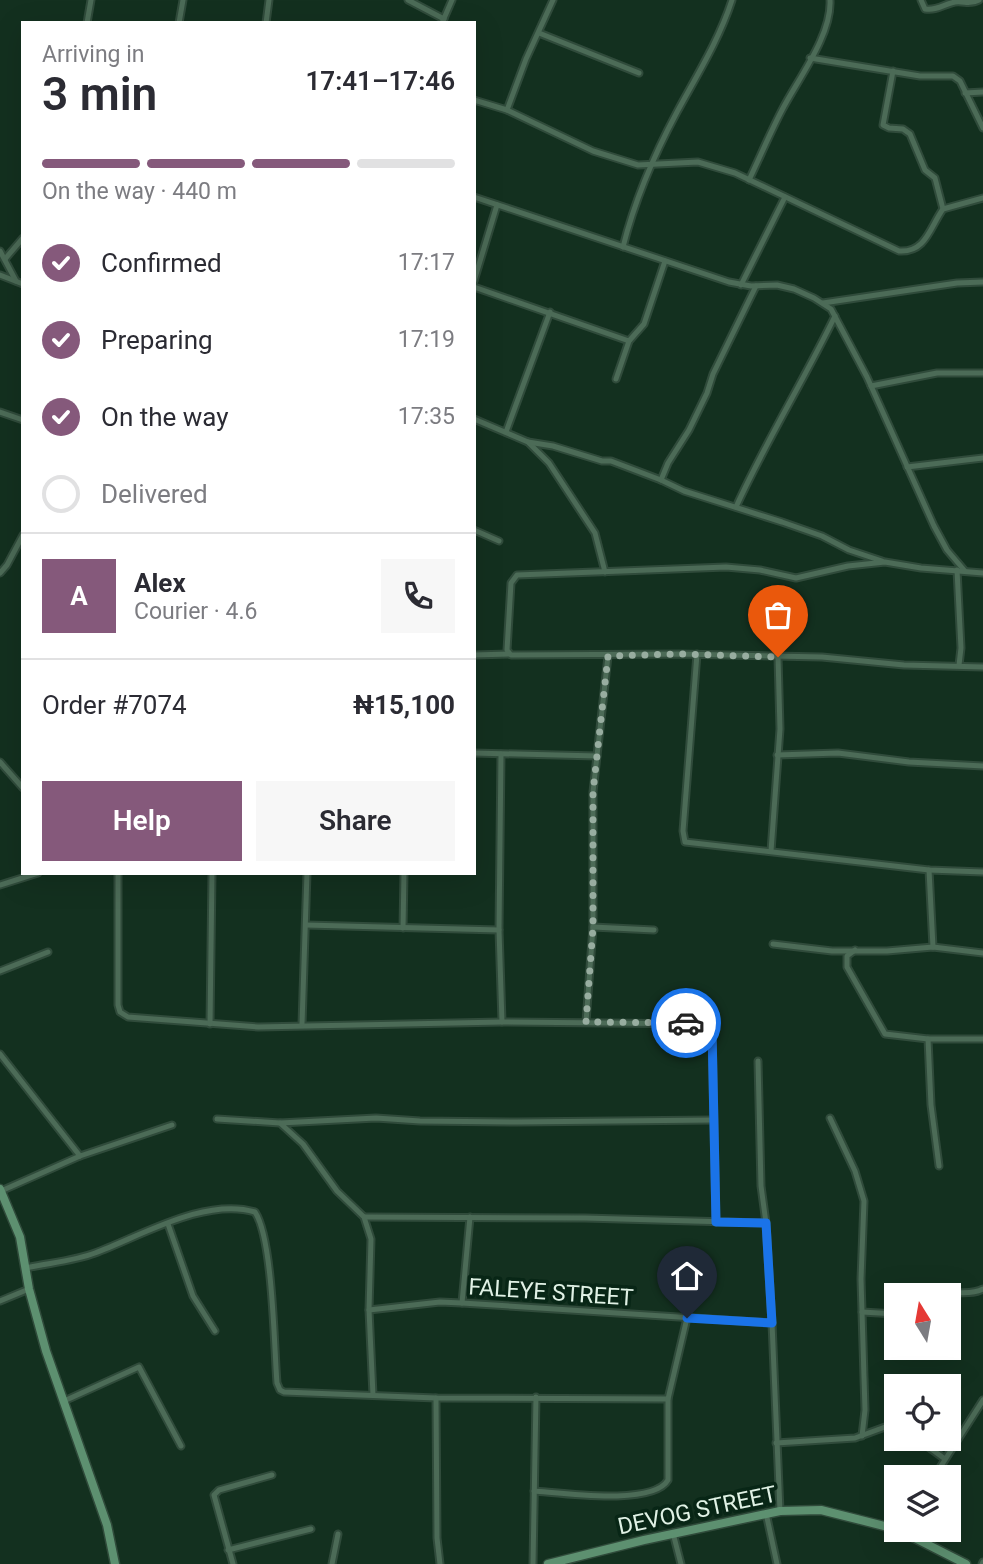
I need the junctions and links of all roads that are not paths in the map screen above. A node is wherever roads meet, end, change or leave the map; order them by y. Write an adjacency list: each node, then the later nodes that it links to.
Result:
1 (91, 0): 11 (street)
2 (183, 0): 12 (street)
3 (269, 0): 13 (street)
4 (408, 0): 14 (street)
5 (452, 0): 14 (street)
6 (553, 0): 15 (street)
7 (732, 0): 26 (street)
8 (830, 0): 16 (street)
9 (921, 0): 10 (street)
10 (979, 0)
11 (87, 21)
12 (179, 21)
13 (266, 21)
14 (443, 21)
15 (539, 33): 18 (street); 22 (street)
16 (810, 58): 17 (street); 27 (street)
17 (893, 71): 20 (street); 32 (street)
18 (639, 73)
19 (983, 92): 20 (street)
20 (965, 93): 24 (street)
21 (476, 101): 22 (street)
22 (507, 110): 26 (street)
23 (983, 112): 24 (street)
24 (979, 122): 25 (street)
25 (983, 128)
26 (650, 166): 27 (street); 34 (street)
27 (748, 180): 28 (street)
28 (785, 197): 32 (street); 42 (street)
29 (476, 198): 31 (street)
30 (983, 198): 32 (street)
31 (497, 205): 34 (street); 38 (street)
32 (943, 209)
33 (21, 240): 36 (street)
34 (623, 247): 37 (street)
35 (0, 251): 36 (street)
36 (5, 259): 40 (street)
37 (666, 261): 42 (street); 48 (street)
38 (476, 274)
39 (0, 275): 40 (street)
40 (19, 282)
41 (983, 282): 45 (street)
42 (741, 285): 43 (street)
43 (756, 286): 45 (street); 59 (street)
44 (476, 288): 46 (street)
45 (823, 303): 47 (street)
46 (550, 312): 48 (street); 55 (street)
47 (835, 316): 51 (street); 60 (street)
48 (629, 341): 50 (street)
49 (983, 373): 51 (street)
50 (616, 379)
51 (871, 386): 58 (street)
52 (0, 412): 53 (street)
53 (21, 419)
54 (476, 420): 55 (street)
55 (506, 432): 56 (street)
56 (528, 442): 59 (street); 68 (street)
57 (983, 458): 58 (street)
58 (907, 467): 67 (street)
59 (661, 480): 60 (street)
60 (736, 507): 64 (street)
61 (476, 531): 63 (street)
62 (21, 539): 69 (street)
63 (499, 541)
64 (849, 551): 65 (street); 66 (street)
65 (885, 562): 66 (street); 67 (street)
66 (848, 566): 68 (street)
67 (961, 570): 70 (street); 76 (street)
68 (605, 572): 71 (street)
69 (0, 573)
70 (983, 573)
71 (509, 653): 73 (street); 74 (street)
72 (698, 654): 74 (street); 75 (street); 85 (street)
73 (476, 655)
74 (608, 656): 81 (street)
75 (778, 657): 76 (street); 80 (street)
76 (959, 665): 77 (street)
77 (983, 667)
78 (476, 753): 79 (street)
79 (501, 754): 81 (street); 97 (street)
80 (777, 755): 83 (street); 85 (street)
81 (597, 757): 95 (street)
82 (0, 762): 84 (street)
83 (983, 766)
84 (21, 787)
85 (771, 851): 86 (street)
86 (929, 870): 87 (street); 100 (street)
87 (983, 872)
88 (32, 875): 93 (street)
89 (118, 875): 107 (street)
90 (212, 875): 107 (street)
91 (307, 875): 94 (street)
92 (404, 875): 96 (street)
93 (0, 885)
94 (306, 925): 96 (street); 108 (street)
95 (593, 927): 98 (street); 106 (street)
96 (403, 929): 97 (street)
97 (499, 930): 105 (street)
98 (654, 930)
99 (772, 944): 101 (street)
100 (933, 947): 101 (street); 103 (street)
101 (855, 950): 109 (street)
102 (48, 952): 104 (street)
103 (983, 953)
104 (0, 971)
105 (502, 1022): 106 (street); 108 (street)
106 (586, 1022): 115 (street)
107 (210, 1024): 108 (street)
108 (302, 1024)
109 (928, 1039): 110 (street); 119 (street)
110 (983, 1039)
111 (0, 1054): 118 (street)
112 (758, 1061): 124 (street)
113 (830, 1118): 133 (street)
114 (218, 1119): 116 (street)
115 (713, 1120): 116 (street); 123 (street)
116 (280, 1123): 121 (street)
117 (172, 1125): 118 (street)
118 (80, 1156): 120 (street)
119 (939, 1166)
120 (1, 1190): 126 (street)
121 (364, 1217): 122 (street); 132 (street)
122 (470, 1217): 123 (street); 131 (street)
123 (716, 1222): 124 (street)
124 (766, 1223): 136 (street)
125 (168, 1224): 126 (street); 137 (street); 138 (street)
126 (26, 1268): 127 (street)
127 (29, 1289): 130 (street); 142 (street)
128 (983, 1289): 129 (street)
129 (961, 1292)
130 (0, 1301)
131 (462, 1303): 132 (street, FALEYE STREET); 135 (street, FALEYE STREET)
132 (369, 1310): 138 (street)
133 (862, 1312): 134 (street); 145 (street)
134 (884, 1313)
135 (687, 1318): 136 (street, FALEYE STREET); 141 (street)
136 (772, 1323): 146 (street)
137 (215, 1331)
138 (373, 1395): 140 (street)
139 (536, 1397): 140 (street); 141 (street); 152 (street)
140 (436, 1398): 164 (street)
141 (668, 1399): 152 (street)
142 (64, 1401): 147 (street); 161 (street)
143 (983, 1401): 149 (street)
144 (884, 1427): 145 (street)
145 (862, 1436): 146 (street)
146 (776, 1443): 153 (street)
147 (181, 1446)
148 (934, 1451): 149 (street)
149 (945, 1459): 150 (street)
150 (941, 1465)
151 (272, 1475): 160 (street)
152 (534, 1491): 165 (street)
153 (780, 1511): 154 (street, DEVOG STREET); 155 (street, DEVOG STREET)
154 (766, 1513): 157 (street, DEVOG STREET); 168 (street)
155 (884, 1525)
156 (311, 1529): 160 (street)
157 (673, 1533): 166 (street, DEVOG STREET); 167 (street)
158 (338, 1534): 163 (street)
159 (924, 1542): 169 (street, DEVOG STREET)
160 (228, 1550): 162 (street)
161 (115, 1564)
162 (233, 1564)
163 (332, 1564)
164 (440, 1564)
165 (533, 1564)
166 (548, 1564)
167 (681, 1564)
168 (777, 1564)
169 (967, 1564)

